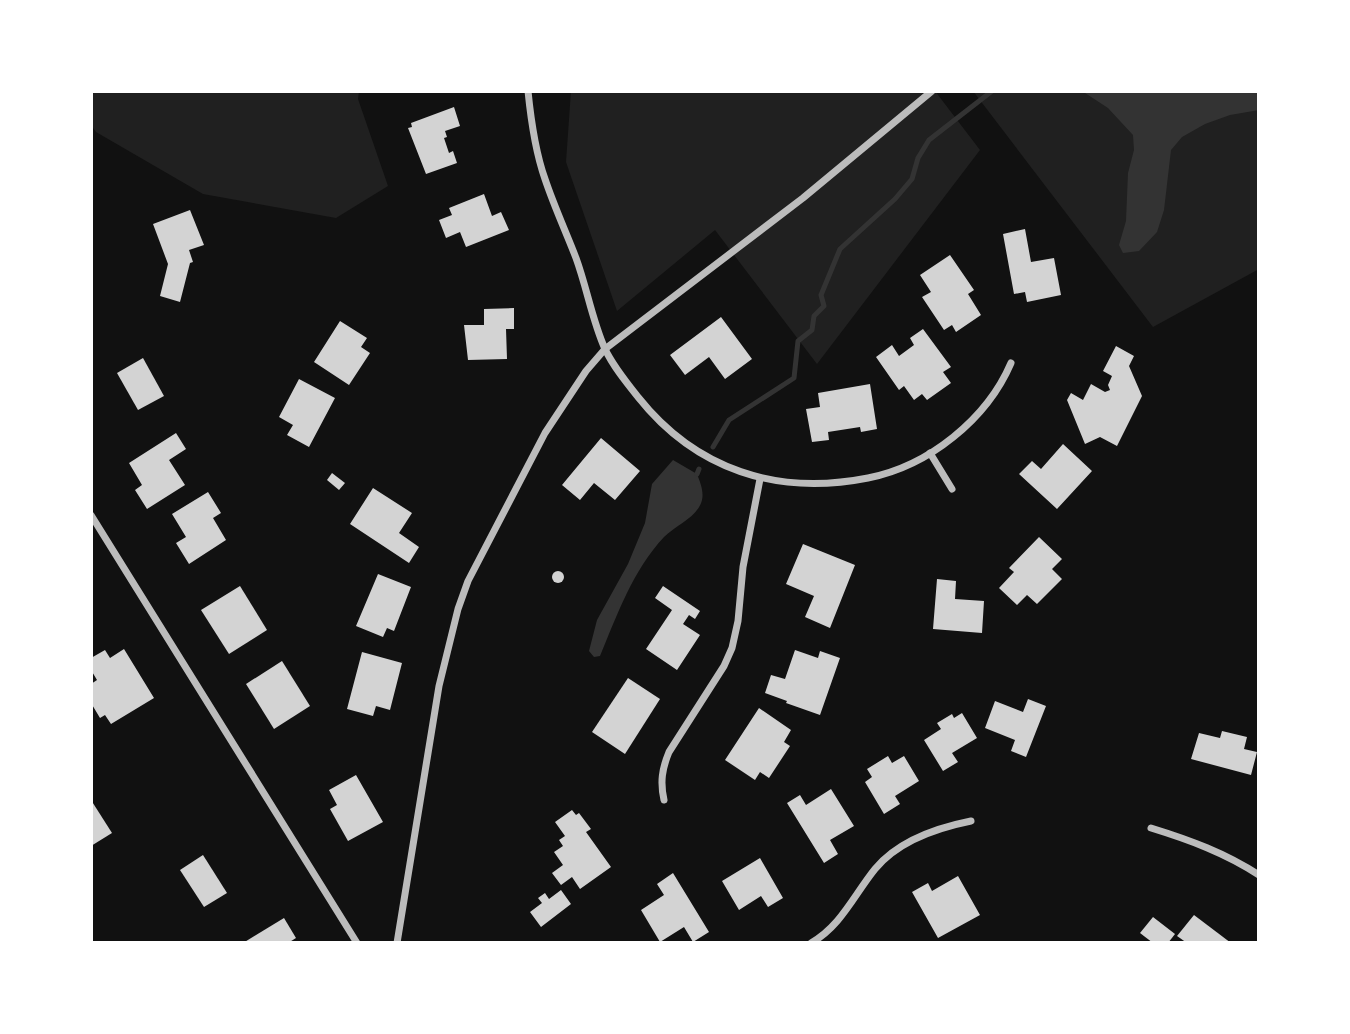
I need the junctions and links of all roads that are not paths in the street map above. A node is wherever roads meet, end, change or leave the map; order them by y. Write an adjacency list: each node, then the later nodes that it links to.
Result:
1 (528, 91): 3 (street)
2 (932, 91): 3 (street)
3 (605, 349): 6 (street); 14 (street)
4 (1011, 363): 5 (street)
5 (930, 453): 6 (street); 7 (street)
6 (760, 479): 9 (street)
7 (952, 489)
8 (91, 515): 13 (street)
9 (664, 800)
10 (971, 821): 15 (street)
11 (1151, 828): 12 (street)
12 (1259, 875)
13 (357, 943)
14 (397, 943)
15 (811, 943)

